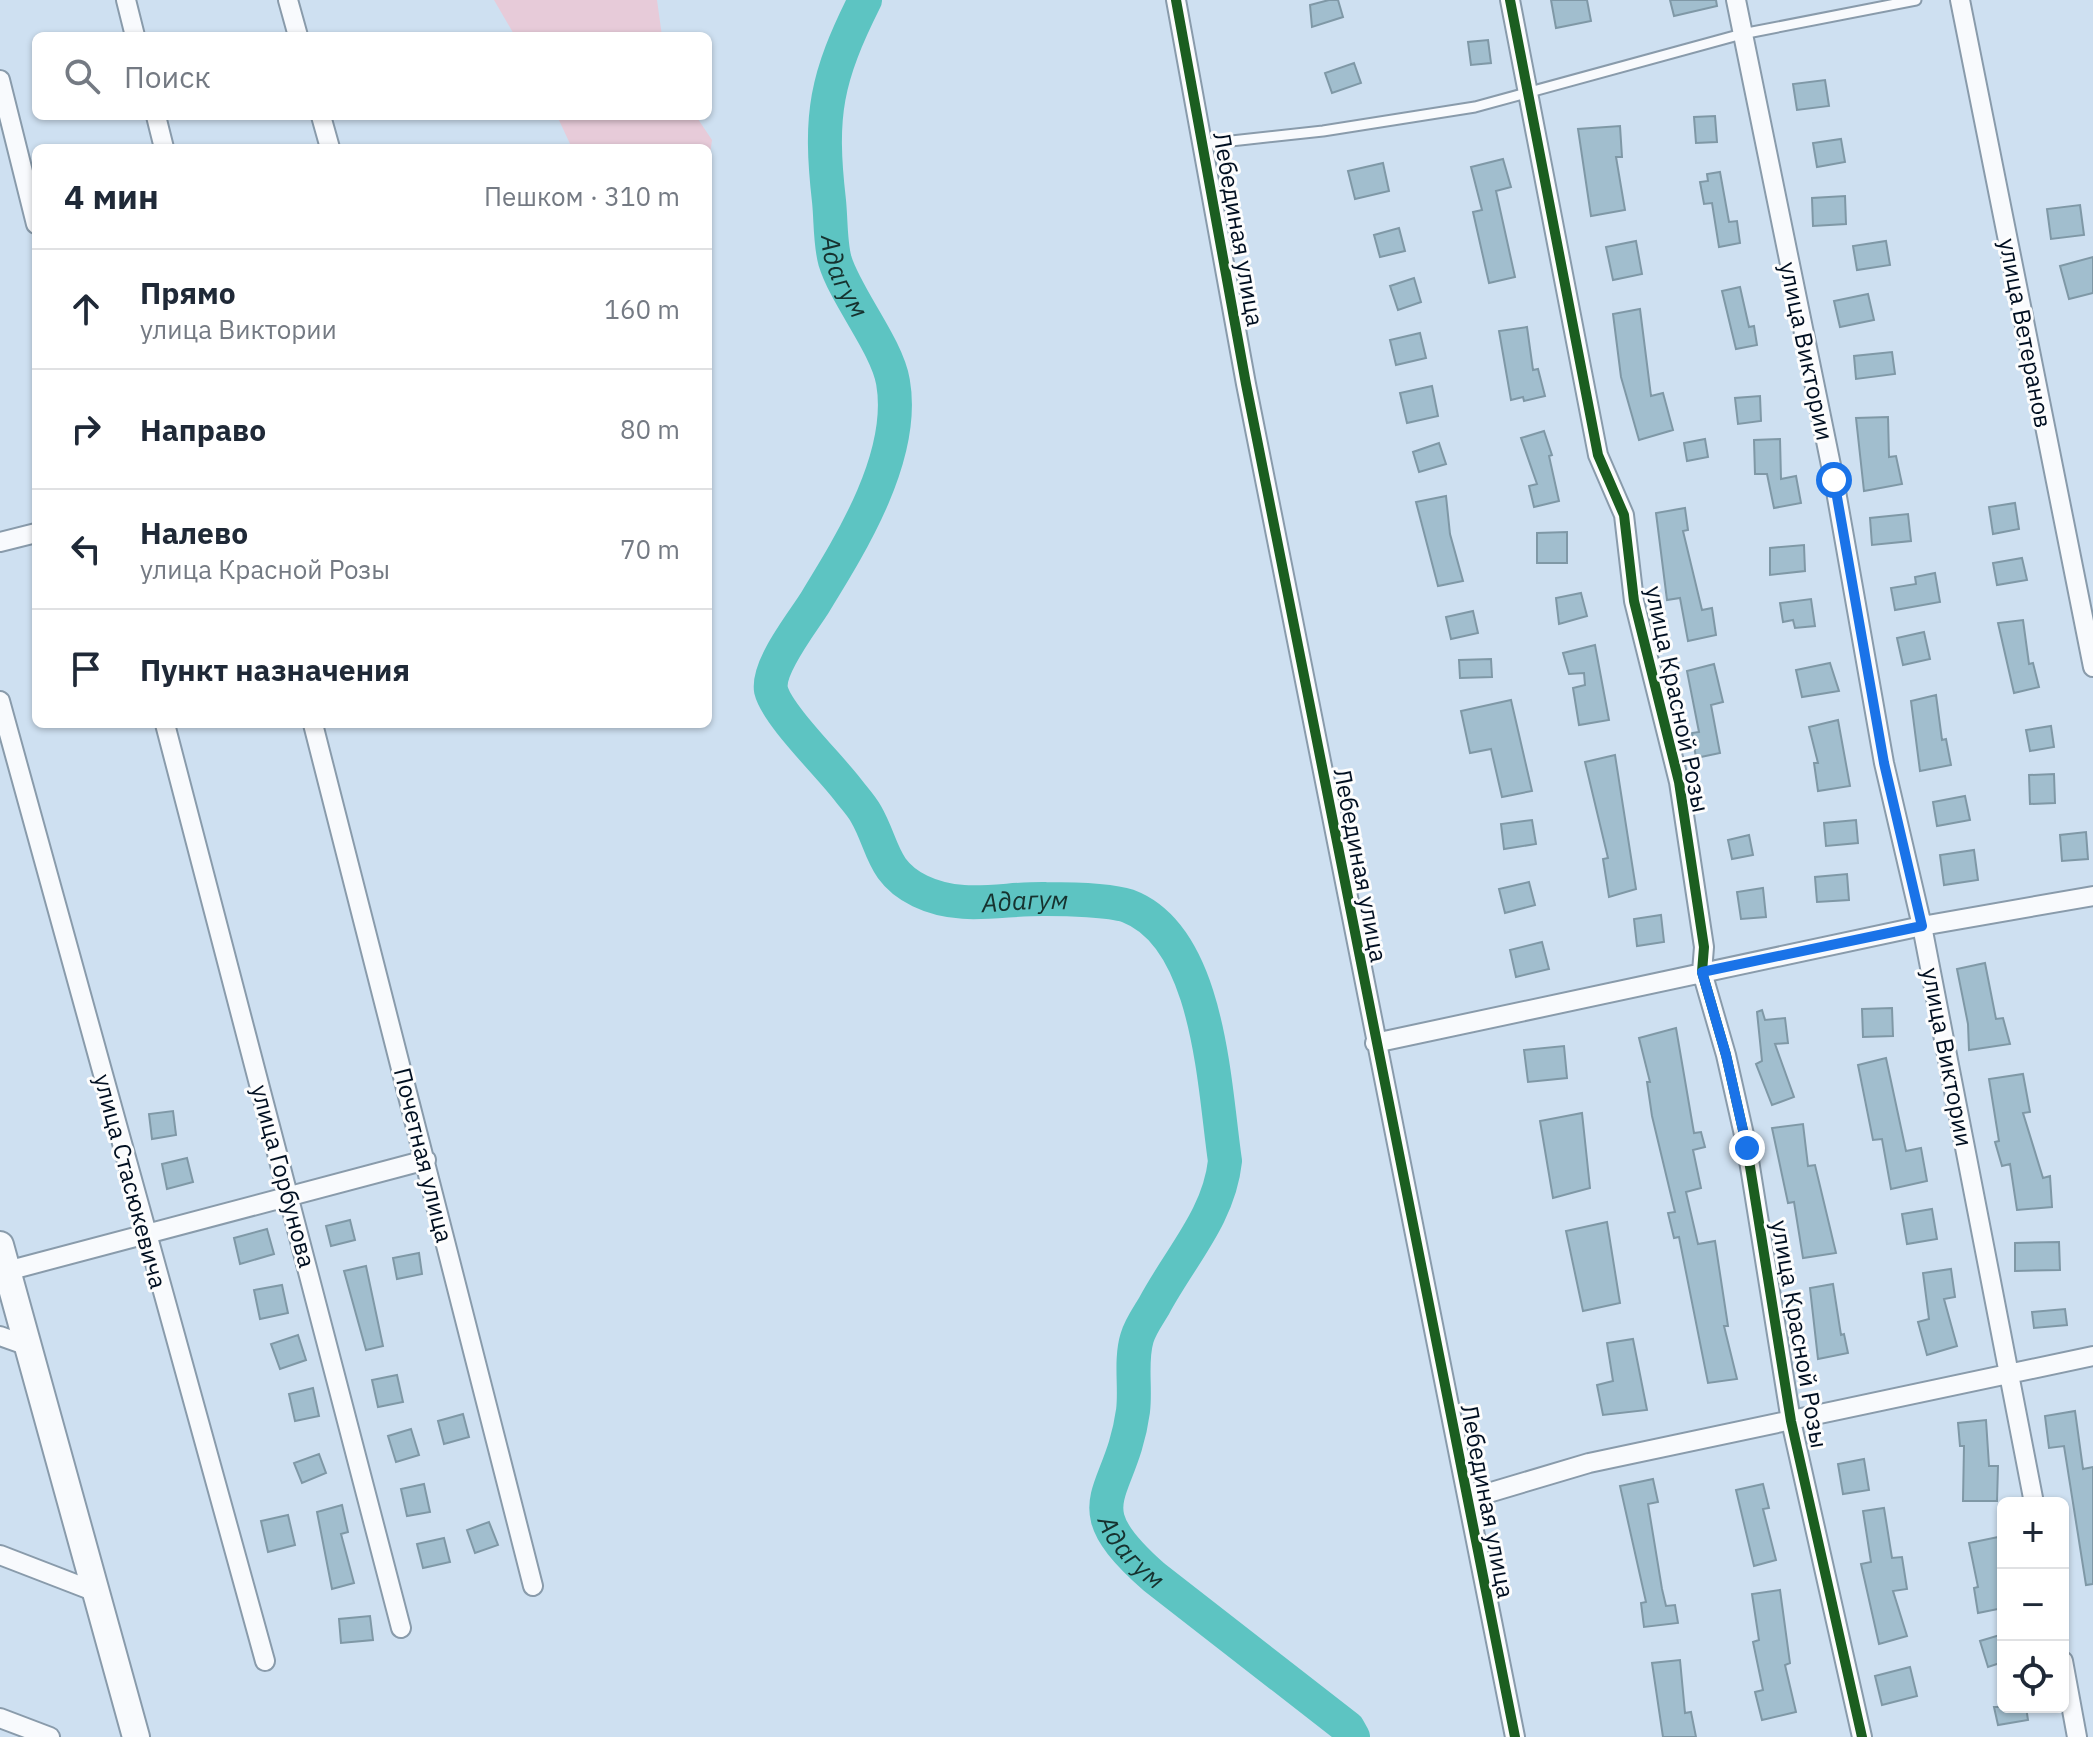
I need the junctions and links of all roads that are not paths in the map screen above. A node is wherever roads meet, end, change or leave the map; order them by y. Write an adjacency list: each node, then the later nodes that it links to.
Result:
1 (126, 0): 8 (street)
2 (288, 0): 9 (street)
3 (1176, 0): 17 (street, Лебединая улица)
4 (1510, 0): 12 (street, улица Красной Розы)
5 (1736, 0): 10 (street, улица Виктории)
6 (1916, 0): 10 (lane)
7 (1960, 0): 21 (street, улица Ветеранов)
8 (134, 32)
9 (297, 32)
10 (1742, 34): 12 (lane); 26 (street, улица Виктории)
11 (0, 80): 18 (street)
12 (1528, 94): 17 (lane); 27 (street, улица Красной Розы)
13 (157, 120): 15 (street)
14 (322, 120): 16 (street)
15 (163, 144)
16 (329, 144)
17 (1204, 144): 28 (street, Лебединая улица)
18 (32, 208)
19 (32, 534): 20 (street)
20 (0, 542)
21 (2093, 667)
22 (0, 701): 31 (street, улица Стасюкевича)
23 (166, 728): 30 (street, улица Горбунова)
24 (314, 728): 29 (street, Почетная улица)
25 (2093, 896): 26 (street)
26 (1922, 926): 27 (street); 37 (street, улица Виктории)
27 (1702, 972): 28 (street); 38 (street, улица Красной Розы)
28 (1375, 1043): 40 (street, Лебединая улица)
29 (426, 1160): 30 (street); 42 (street, Почетная улица)
30 (290, 1197): 31 (street); 44 (street, улица Горбунова)
31 (145, 1235): 33 (street); 45 (street, улица Стасюкевича)
32 (0, 1245): 33 (main road)
33 (7, 1271): 35 (main road)
34 (0, 1336): 35 (street)
35 (28, 1346): 43 (main road)
36 (2093, 1356): 37 (street)
37 (2009, 1372): 38 (street); 39 (street, улица Виктории)
38 (1791, 1421): 40 (street); 51 (street, улица Красной Розы)
39 (2033, 1497)
40 (1468, 1499): 50 (street, Лебединая улица)
41 (0, 1555): 43 (street)
42 (533, 1586)
43 (96, 1592): 49 (main road)
44 (401, 1628)
45 (265, 1661)
46 (2069, 1694): 52 (street)
47 (0, 1718): 48 (street)
48 (50, 1737)
49 (136, 1737)
50 (1515, 1737)
51 (1862, 1737)
52 (2077, 1737)

